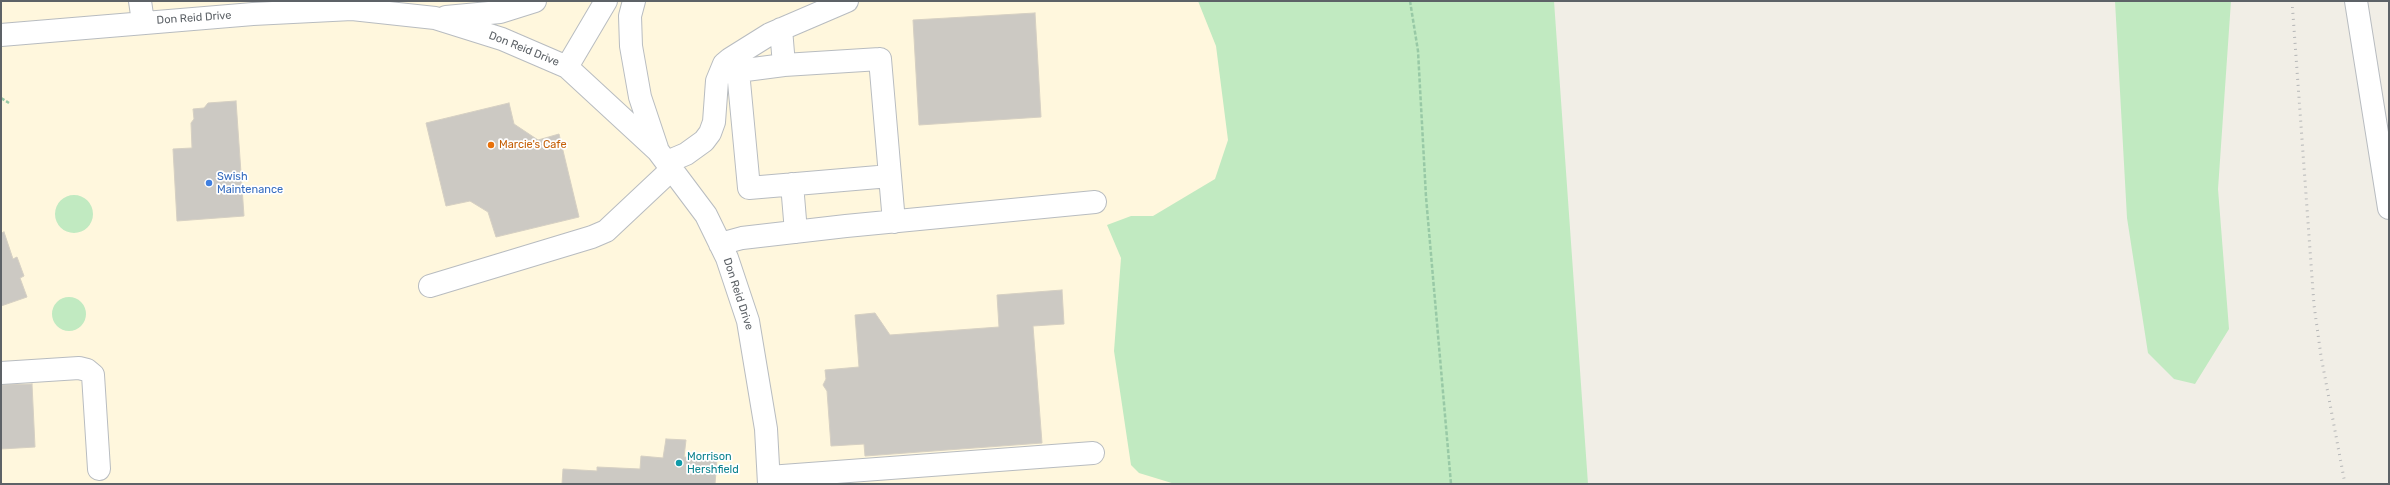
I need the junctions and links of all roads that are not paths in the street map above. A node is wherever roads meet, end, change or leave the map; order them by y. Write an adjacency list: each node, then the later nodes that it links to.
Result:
1 (140, 1): 9 (street)
2 (535, 1): 8 (street)
3 (606, 1): 13 (street)
4 (634, 1): 14 (street)
5 (847, 1): 10 (street)
6 (2356, 1): 18 (street)
7 (297, 6): 8 (street, Don Reid Drive); 9 (street, Don Reid Drive)
8 (435, 18): 13 (street, Don Reid Drive)
9 (143, 22): 11 (street, Don Reid Drive)
10 (781, 29): 12 (street); 14 (street)
11 (1, 35)
12 (784, 65): 15 (street); 16 (street)
13 (567, 67): 14 (street, Don Reid Drive)
14 (666, 160): 21 (street, Don Reid Drive); 22 (street)
15 (890, 176): 16 (street); 19 (street)
16 (792, 184): 20 (street)
17 (1095, 202): 19 (street)
18 (2389, 208)
19 (894, 222): 20 (street)
20 (796, 232): 21 (street)
21 (720, 244): 26 (street, Don Reid Drive)
22 (430, 286)
23 (1, 373): 25 (street)
24 (1093, 453): 26 (street)
25 (99, 469)
26 (769, 481)

